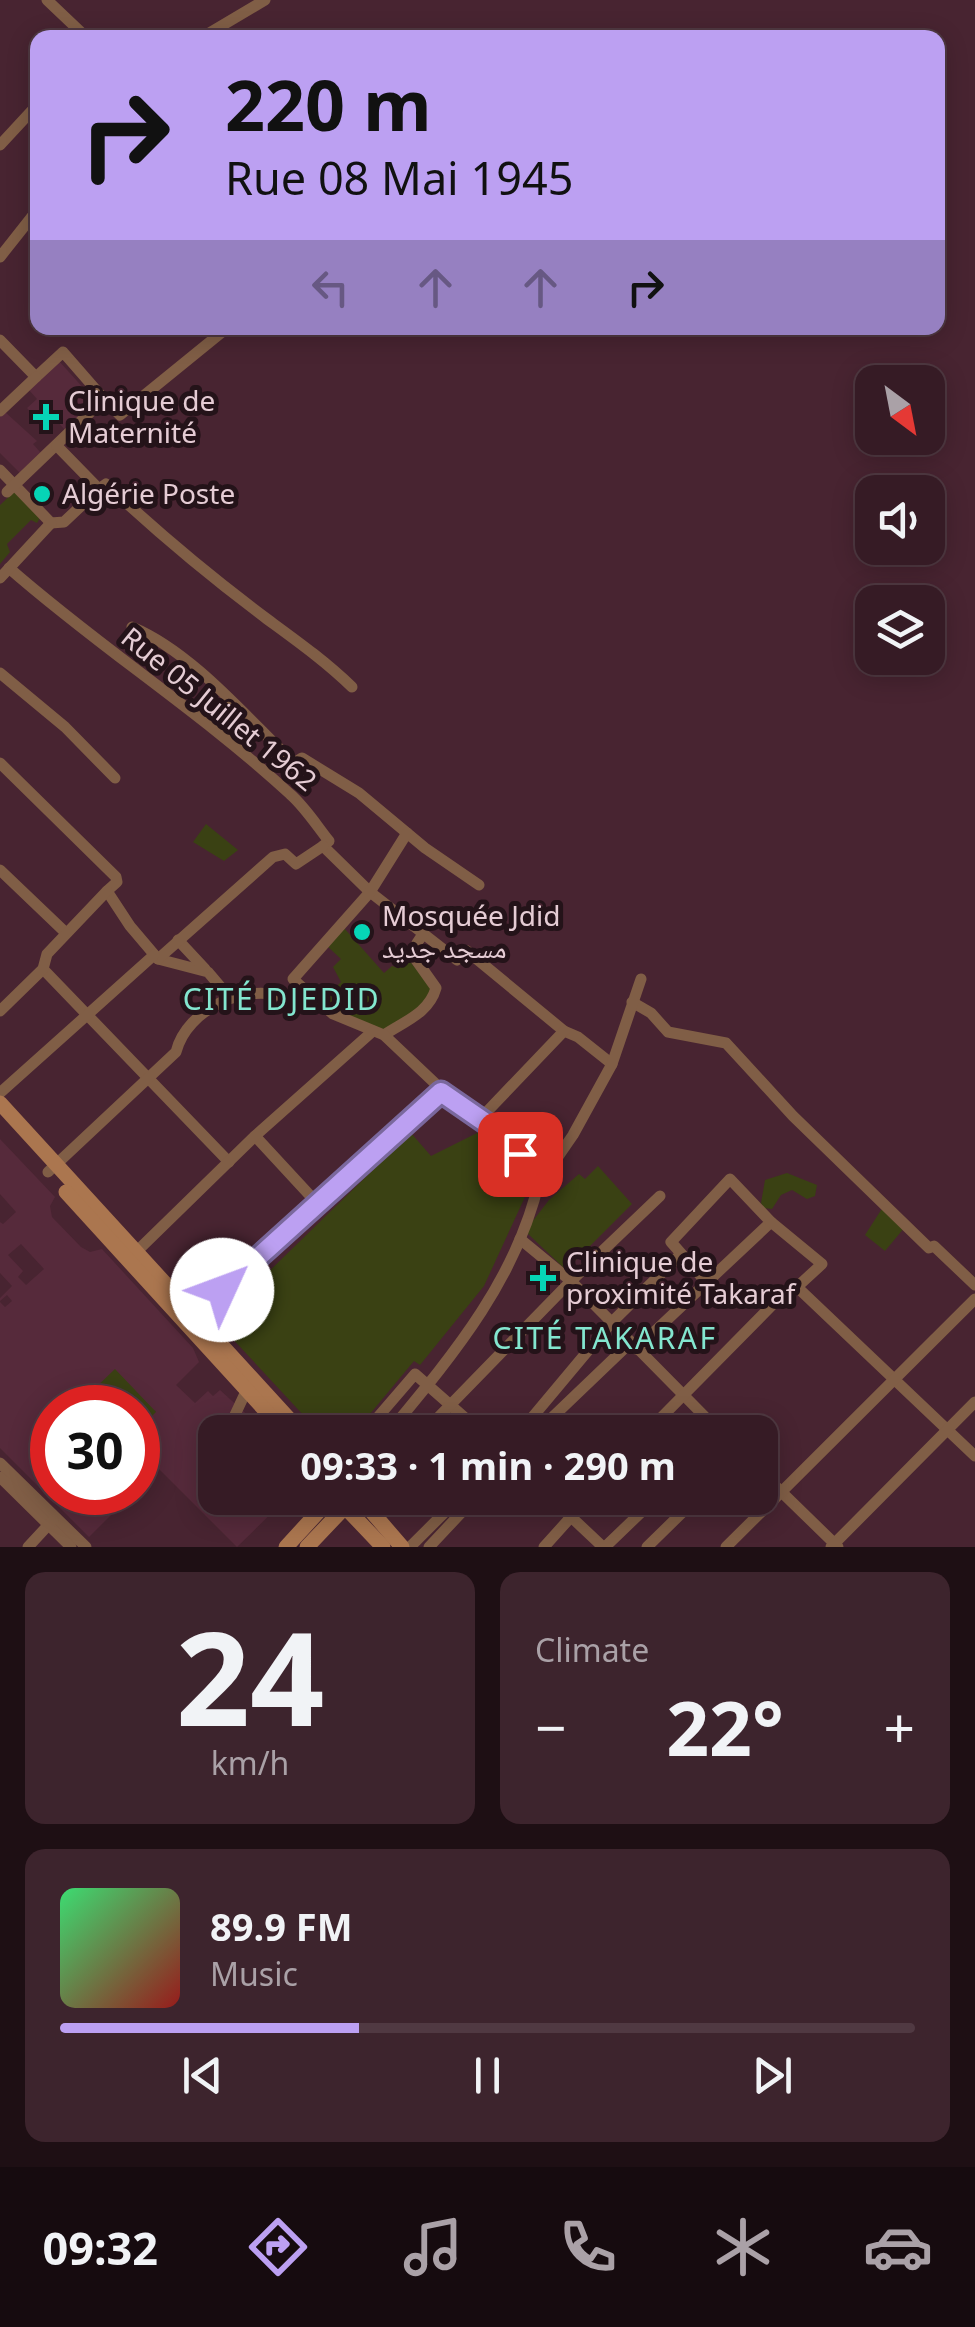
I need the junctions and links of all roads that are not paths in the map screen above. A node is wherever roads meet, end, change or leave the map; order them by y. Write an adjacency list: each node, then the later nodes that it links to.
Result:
1 (47, 0): 3 (street)
2 (265, 0): 4 (street)
3 (79, 30)
4 (214, 30)
5 (30, 113): 6 (street)
6 (0, 145)
7 (30, 219): 8 (street)
8 (0, 258)
9 (217, 335): 12 (street)
10 (0, 340): 11 (street)
11 (36, 377): 12 (street); 13 (street)
12 (104, 399): 14 (street)
13 (0, 411)
14 (57, 446): 16 (street); 17 (street)
15 (0, 470): 17 (street)
16 (98, 489): 18 (street); 22 (street)
17 (5, 490): 18 (street)
18 (51, 523): 19 (street)
19 (5, 573): 26 (street, Rue 05 Juillet 1962)
20 (132, 627): 25 (street)
21 (0, 673): 24 (street)
22 (352, 687)
23 (0, 763): 29 (street)
24 (116, 778)
25 (408, 833): 28 (street); 30 (street)
26 (324, 846): 30 (street, Rue 05 Juillet 1962); 33 (street)
27 (0, 870): 31 (street)
28 (479, 886)
29 (107, 891): 31 (street); 34 (street)
30 (370, 892): 32 (street, Rue 05 Juillet 1962); 38 (street)
31 (66, 933): 35 (street)
32 (423, 934): 43 (street, Rue 05 Juillet 1962); 44 (street)
33 (178, 940): 34 (street); 36 (street)
34 (156, 957): 36 (street); 42 (street)
35 (43, 969): 41 (street); 42 (street)
36 (208, 972): 39 (street)
37 (641, 979): 40 (street)
38 (305, 990): 39 (street); 44 (street)
39 (230, 998): 46 (street)
40 (632, 1002): 45 (street); 63 (street)
41 (0, 1011)
42 (86, 1014): 46 (street); 48 (street)
43 (564, 1030): 45 (street, Rue 05 Juillet 1962); 50 (street)
44 (378, 1033): 47 (street); 51 (street)
45 (612, 1064): 54 (street)
46 (149, 1080): 52 (street); 53 (street)
47 (441, 1092): 50 (street); 56 (street)
48 (0, 1093)
49 (3, 1116): 53 (street)
50 (479, 1120): 54 (street)
51 (255, 1136): 52 (street); 56 (street)
52 (228, 1162): 60 (street)
53 (52, 1168): 60 (street)
54 (538, 1186): 58 (street)
55 (660, 1196): 61 (street)
56 (316, 1202): 66 (street)
57 (771, 1222): 59 (street); 62 (street); 64 (street)
58 (520, 1238): 61 (street); 70 (street)
59 (681, 1254): 62 (street); 67 (street)
60 (132, 1256): 66 (street)
61 (571, 1281): 67 (street); 74 (street)
62 (706, 1283): 68 (street)
63 (975, 1285)
64 (797, 1287): 69 (street); 72 (street)
65 (973, 1306): 69 (street)
66 (191, 1320): 71 (street)
67 (612, 1322): 68 (street); 84 (street)
68 (633, 1346): 72 (street); 85 (street)
69 (894, 1378): 88 (street); 94 (street)
70 (428, 1384): 74 (street); 75 (street); 81 (street)
71 (250, 1385): 76 (street); 77 (street); 78 (street)
72 (684, 1396): 86 (street); 87 (street)
73 (975, 1402): 88 (street)
74 (451, 1403): 82 (street); 83 (street)
75 (384, 1410): 79 (street); 80 (street)
76 (237, 1415)
77 (272, 1415)
78 (283, 1415)
79 (380, 1415)
80 (390, 1415)
81 (403, 1415)
82 (440, 1415)
83 (464, 1415)
84 (534, 1415)
85 (557, 1415)
86 (665, 1415)
87 (703, 1415)
88 (947, 1430): 89 (street); 105 (street)
89 (975, 1456)
90 (0, 1463): 93 (street)
91 (0, 1477): 93 (street)
92 (778, 1488): 94 (street)
93 (20, 1490): 104 (street)
94 (782, 1492): 105 (street); 117 (street)
95 (327, 1515): 109 (street)
96 (333, 1515): 110 (street)
97 (357, 1515): 111 (street)
98 (364, 1515): 112 (street)
99 (440, 1515): 112 (street)
100 (460, 1515): 113 (street)
101 (638, 1515): 115 (street)
102 (679, 1515): 116 (street)
103 (571, 1516): 114 (street); 115 (street)
104 (52, 1521): 106 (street); 107 (street); 108 (street)
105 (834, 1546)
106 (28, 1547)
107 (70, 1547)
108 (86, 1547)
109 (286, 1547)
110 (307, 1547)
111 (384, 1547)
112 (406, 1547)
113 (429, 1547)
114 (544, 1547)
115 (604, 1547)
116 (646, 1547)
117 (726, 1547)

